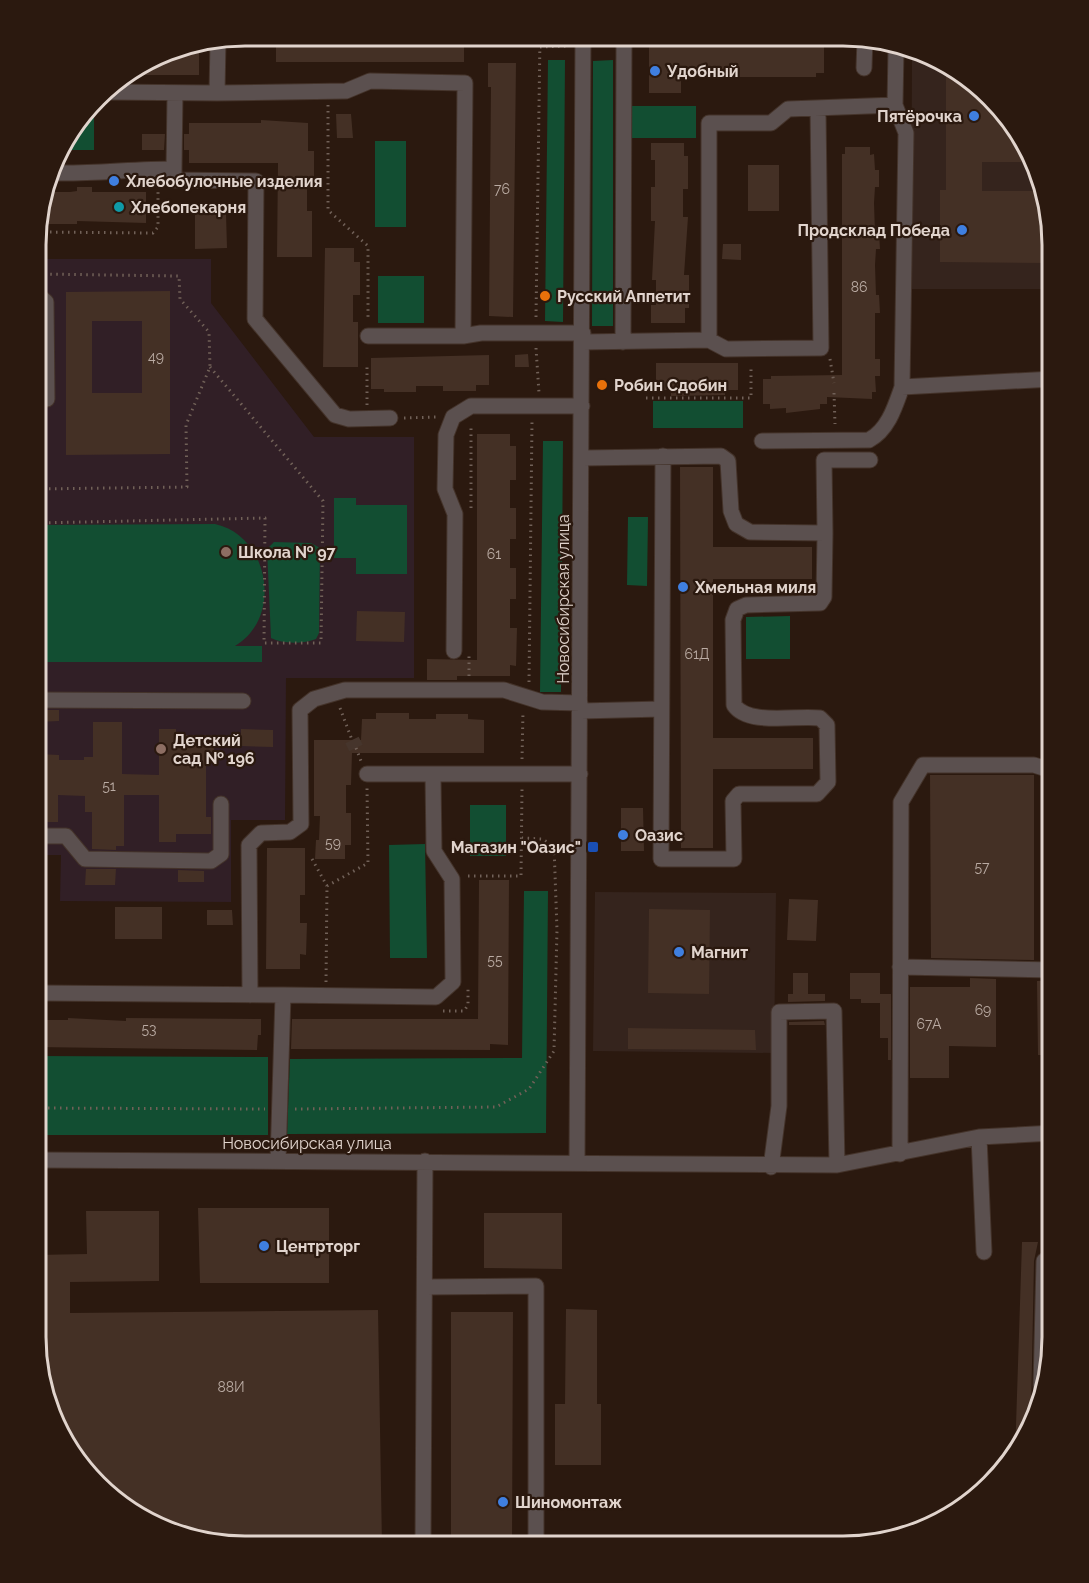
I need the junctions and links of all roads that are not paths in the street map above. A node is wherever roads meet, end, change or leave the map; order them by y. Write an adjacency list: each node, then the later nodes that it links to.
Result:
1 (583, 46): 17 (street, Новосибирская улица)
2 (624, 46): 19 (street)
3 (218, 48): 9 (street)
4 (865, 48): 6 (street)
5 (896, 53): 10 (street)
6 (864, 68)
7 (119, 92): 8 (street)
8 (175, 93): 9 (street); 12 (street)
9 (217, 93): 16 (street)
10 (895, 105): 11 (street); 21 (street)
11 (818, 109): 18 (street); 18 (street)
12 (174, 169): 13 (street); 24 (street)
13 (61, 173)
14 (46, 302): 22 (street)
15 (368, 336): 16 (street)
16 (463, 336): 17 (street)
17 (583, 338): 19 (street); 23 (street, Новосибирская улица)
18 (709, 340): 19 (street)
19 (623, 342)
20 (1042, 380): 21 (street)
21 (902, 387): 25 (street)
22 (47, 399)
23 (582, 406): 27 (street, Новосибирская улица); 30 (street)
24 (390, 418)
25 (762, 441)
26 (663, 456): 27 (street); 29 (street); 34 (street)
27 (582, 458): 33 (street, Новосибирская улица)
28 (870, 460): 29 (street)
29 (825, 533): 34 (street)
30 (454, 651)
31 (46, 700): 32 (street)
32 (243, 701)
33 (581, 707): 34 (street); 37 (street, Новосибирская улица); 44 (street)
34 (661, 709)
35 (1042, 768): 41 (street)
36 (366, 774): 38 (street)
37 (580, 774): 38 (street); 52 (street, Новосибирская улица)
38 (433, 775): 45 (street)
39 (221, 804): 40 (street)
40 (46, 836)
41 (900, 967): 42 (street); 48 (street)
42 (1042, 970)
43 (46, 993): 44 (street)
44 (250, 994): 45 (street)
45 (283, 995): 50 (street)
46 (1042, 1133): 47 (street, Новосибирская улица)
47 (979, 1137): 48 (street, Новосибирская улица); 55 (street)
48 (900, 1154): 53 (street, Новосибирская улица)
49 (46, 1160): 50 (street, Новосибирская улица)
50 (278, 1161): 51 (street, Новосибирская улица)
51 (425, 1161): 52 (street, Новосибирская улица); 56 (street)
52 (578, 1162): 54 (street, Новосибирская улица)
53 (837, 1165): 54 (street, Новосибирская улица); 54 (street)
54 (771, 1167)
55 (984, 1252)
56 (425, 1287): 57 (street); 58 (street)
57 (423, 1536)
58 (536, 1536)

